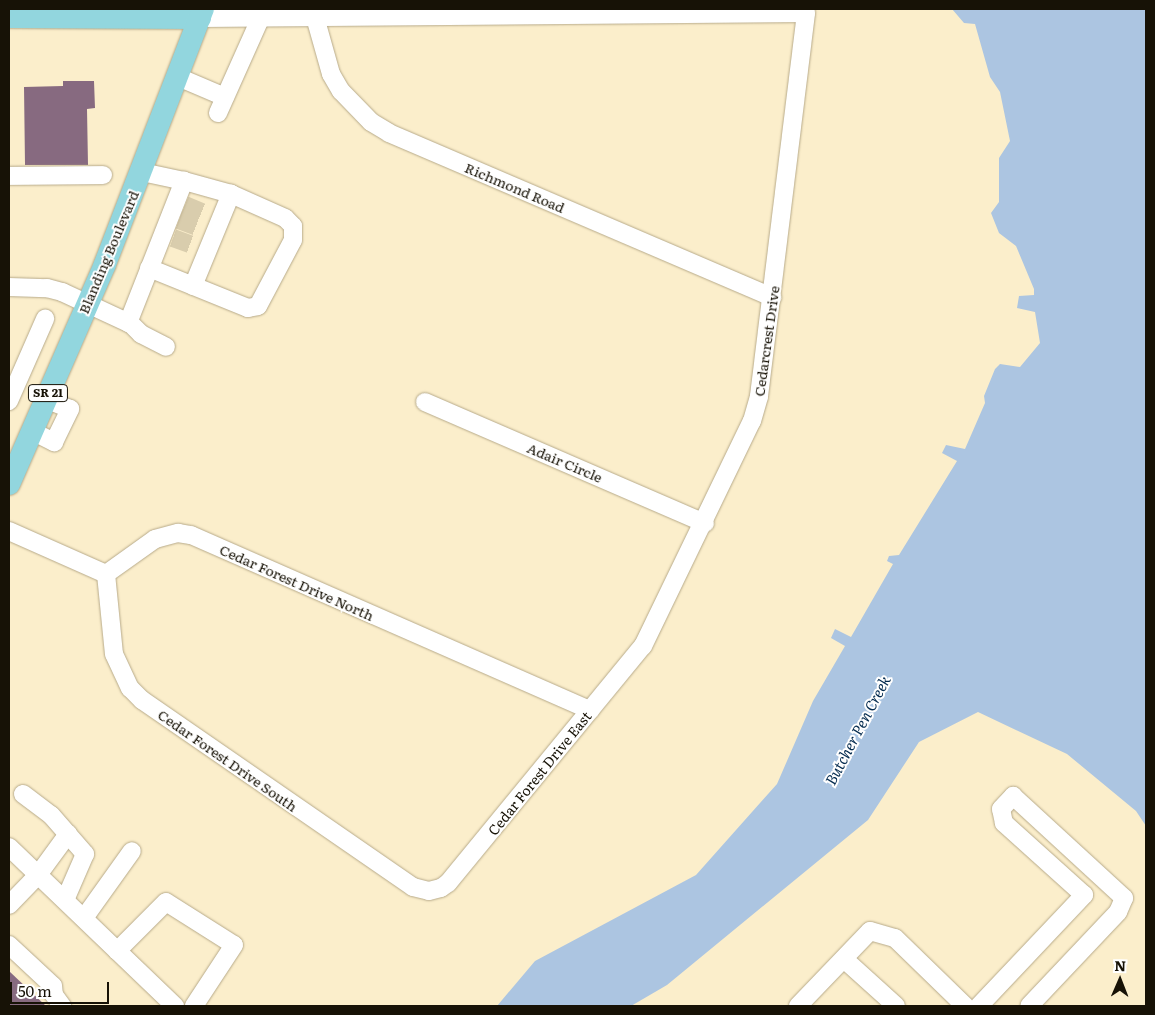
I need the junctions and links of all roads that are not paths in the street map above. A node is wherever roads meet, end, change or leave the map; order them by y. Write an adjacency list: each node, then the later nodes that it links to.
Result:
1 (45, 12): 3 (main road); 4 (main road)
2 (204, 12): 3 (main road); 5 (street); 7 (main road, Blanding Boulevard / SR 21)
3 (68, 13)
4 (9, 17)
5 (262, 17): 6 (street); 8 (street)
6 (315, 17): 18 (street, Richmond Road); 18 (street, Cedarcrest Drive)
7 (178, 77): 8 (street); 10 (main road, Blanding Boulevard / SR 21)
8 (225, 97): 9 (street)
9 (218, 114)
10 (142, 172): 13 (street); 19 (main road, Blanding Boulevard / SR 21)
11 (102, 175): 12 (street)
12 (9, 176)
13 (184, 181): 14 (street); 15 (street)
14 (231, 194): 16 (street); 16 (street)
15 (150, 268): 16 (street); 21 (street)
16 (193, 286)
17 (9, 287): 19 (street)
18 (772, 297): 26 (street, Cedarcrest Drive)
19 (87, 303): 21 (street); 25 (main road, Blanding Boulevard / SR 21)
20 (45, 319): 23 (street)
21 (128, 323): 22 (street)
22 (166, 347)
23 (9, 401)
24 (425, 402): 26 (street, Adair Circle)
25 (9, 484)
26 (705, 522): 29 (street, Cedarcrest Drive)
27 (9, 531): 28 (street)
28 (106, 574): 30 (street, Cedar Forest Drive North); 36 (street, Cedar Forest Drive South)
29 (643, 646): 30 (street, Cedar Forest Drive East)
30 (590, 710): 36 (street, Cedar Forest Drive East)
31 (23, 794): 32 (street)
32 (68, 834): 35 (street); 37 (street)
33 (9, 847): 35 (street)
34 (132, 851): 39 (street)
35 (38, 875): 37 (street); 38 (street)
36 (429, 891)
37 (64, 900): 39 (street)
38 (9, 905)
39 (84, 918): 41 (street)
40 (9, 944): 43 (street)
41 (117, 950): 44 (street); 45 (street)
42 (844, 959): 46 (street); 47 (street); 48 (street)
43 (62, 1006)
44 (175, 1006)
45 (194, 1006)
46 (798, 1006)
47 (896, 1006)
48 (965, 1006)
49 (978, 1006): 50 (street)
50 (1029, 1006)

